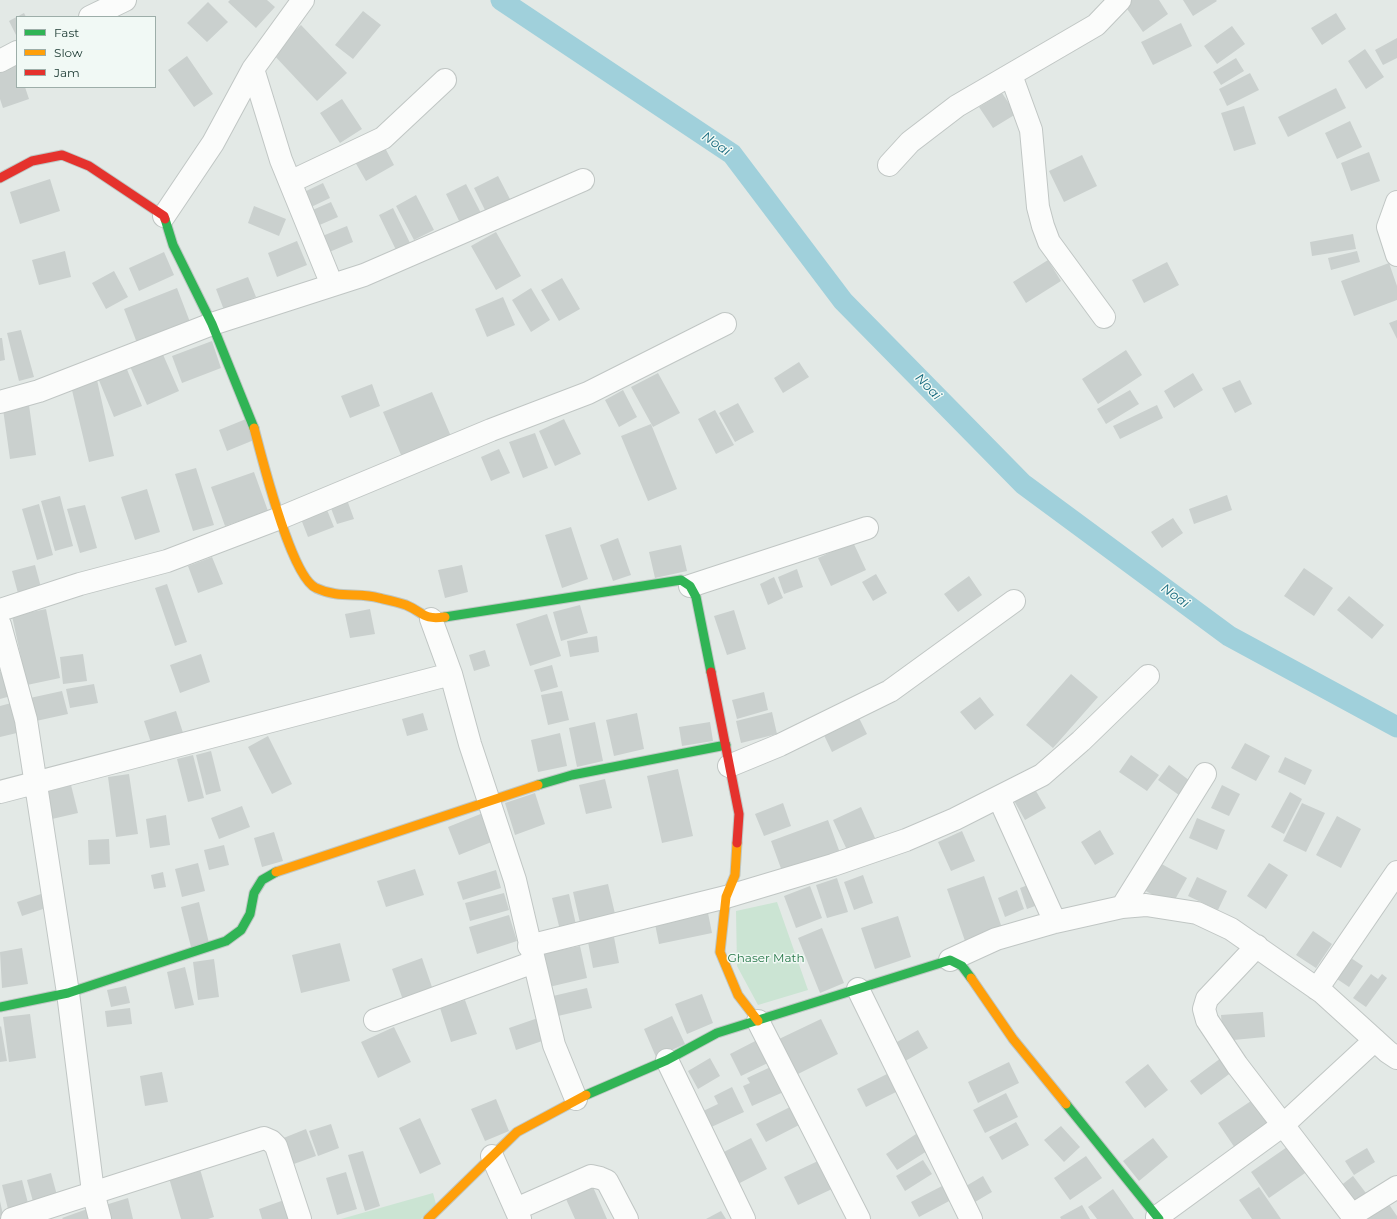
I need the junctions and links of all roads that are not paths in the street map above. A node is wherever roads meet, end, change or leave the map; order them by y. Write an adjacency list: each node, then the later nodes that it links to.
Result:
1 (125, 0): 4 (street)
2 (302, 0): 7 (street)
3 (1120, 0): 8 (street)
4 (92, 16)
5 (16, 53): 6 (street)
6 (0, 61)
7 (253, 69): 13 (street); 15 (street)
8 (1011, 75): 10 (street); 18 (street)
9 (445, 80): 13 (street)
10 (889, 165)
11 (0, 178): 15 (street)
12 (583, 180): 17 (street)
13 (290, 182): 17 (street)
14 (1397, 202): 16 (street)
15 (164, 216): 19 (street)
16 (1397, 255)
17 (332, 285): 19 (street)
18 (1104, 317)
19 (212, 324): 21 (street); 22 (street)
20 (725, 324): 22 (street)
21 (0, 402)
22 (280, 518): 26 (street); 27 (street)
23 (868, 528): 24 (street)
24 (690, 586): 27 (street); 31 (street)
25 (1014, 601): 31 (street)
26 (0, 610)
27 (431, 619): 29 (street)
28 (0, 625): 33 (street)
29 (451, 674): 33 (street); 36 (street)
30 (1148, 676): 35 (street)
31 (727, 755): 36 (street); 38 (street)
32 (1205, 774): 39 (street)
33 (37, 784): 34 (street); 46 (street)
34 (0, 792)
35 (999, 798): 38 (street); 40 (street)
36 (489, 800): 42 (street); 46 (street)
37 (1397, 872): 45 (street)
38 (726, 897): 42 (street); 49 (street)
39 (1122, 907): 40 (street); 41 (street)
40 (1055, 922): 43 (street)
41 (1257, 946): 45 (street); 54 (street)
42 (532, 954): 48 (street); 53 (street)
43 (950, 960): 44 (street); 60 (street)
44 (858, 989): 49 (street); 68 (street)
45 (1317, 989): 50 (street)
46 (68, 993): 47 (street); 57 (street)
47 (0, 1007)
48 (375, 1020)
49 (758, 1021): 52 (street); 67 (street)
50 (1374, 1040): 51 (street); 54 (street)
51 (1397, 1058)
52 (667, 1060): 53 (street); 66 (street)
53 (576, 1099): 55 (street)
54 (1283, 1125): 59 (street); 60 (street)
55 (492, 1156): 58 (street); 64 (street)
56 (1397, 1187): 59 (street)
57 (93, 1192): 61 (street); 62 (street); 63 (street)
58 (518, 1214): 65 (street)
59 (1354, 1217)
60 (1158, 1218)
61 (12, 1219)
62 (100, 1219)
63 (300, 1219)
64 (428, 1219)
65 (627, 1219)
66 (744, 1219)
67 (859, 1219)
68 (971, 1219)

